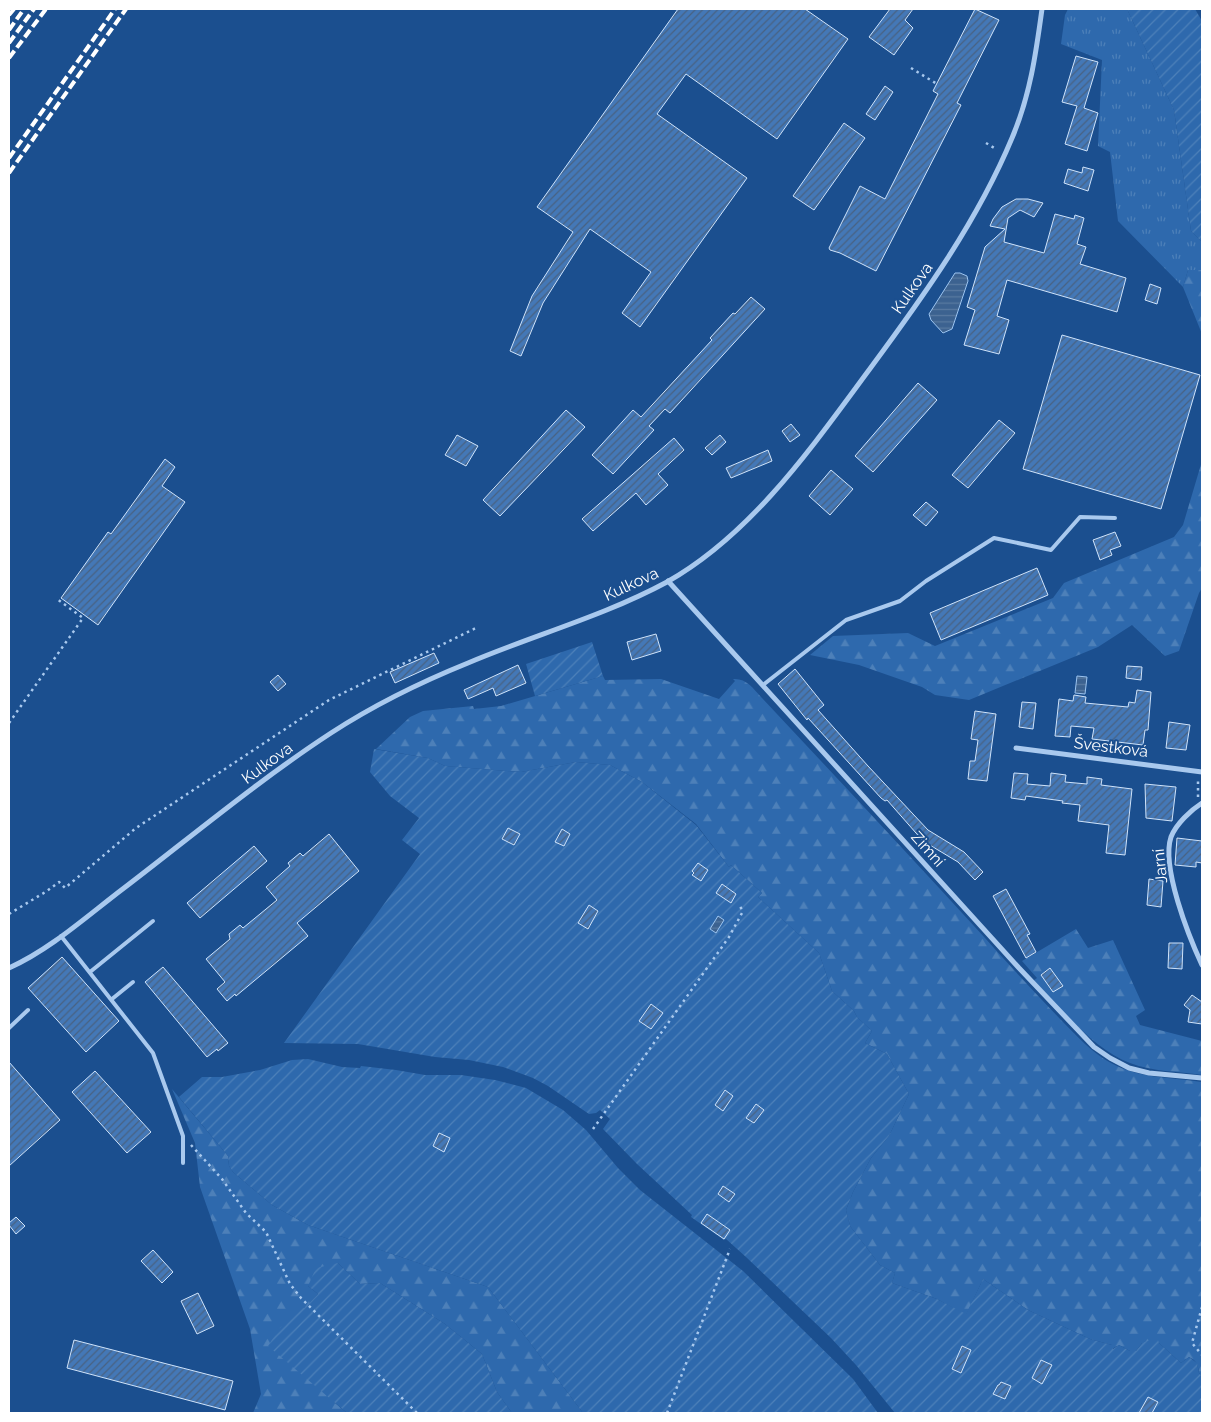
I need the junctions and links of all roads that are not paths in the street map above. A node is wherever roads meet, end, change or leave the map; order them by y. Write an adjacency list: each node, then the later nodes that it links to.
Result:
1 (1042, 9): 3 (street, Kulkova)
2 (1116, 518): 4 (lane)
3 (668, 581): 4 (street, Zimní); 9 (street, Kulkova)
4 (763, 685): 17 (street, Zimní)
5 (1016, 748): 6 (street, Švestková)
6 (1202, 772)
7 (1200, 804): 10 (street, Jarní)
8 (153, 921): 12 (lane)
9 (61, 936): 11 (street, Kulkova); 12 (lane)
10 (1202, 965)
11 (9, 968)
12 (90, 972): 14 (lane)
13 (133, 982): 14 (lane)
14 (112, 999): 18 (lane)
15 (28, 1010): 16 (lane)
16 (9, 1028)
17 (1202, 1078)
18 (183, 1164)

